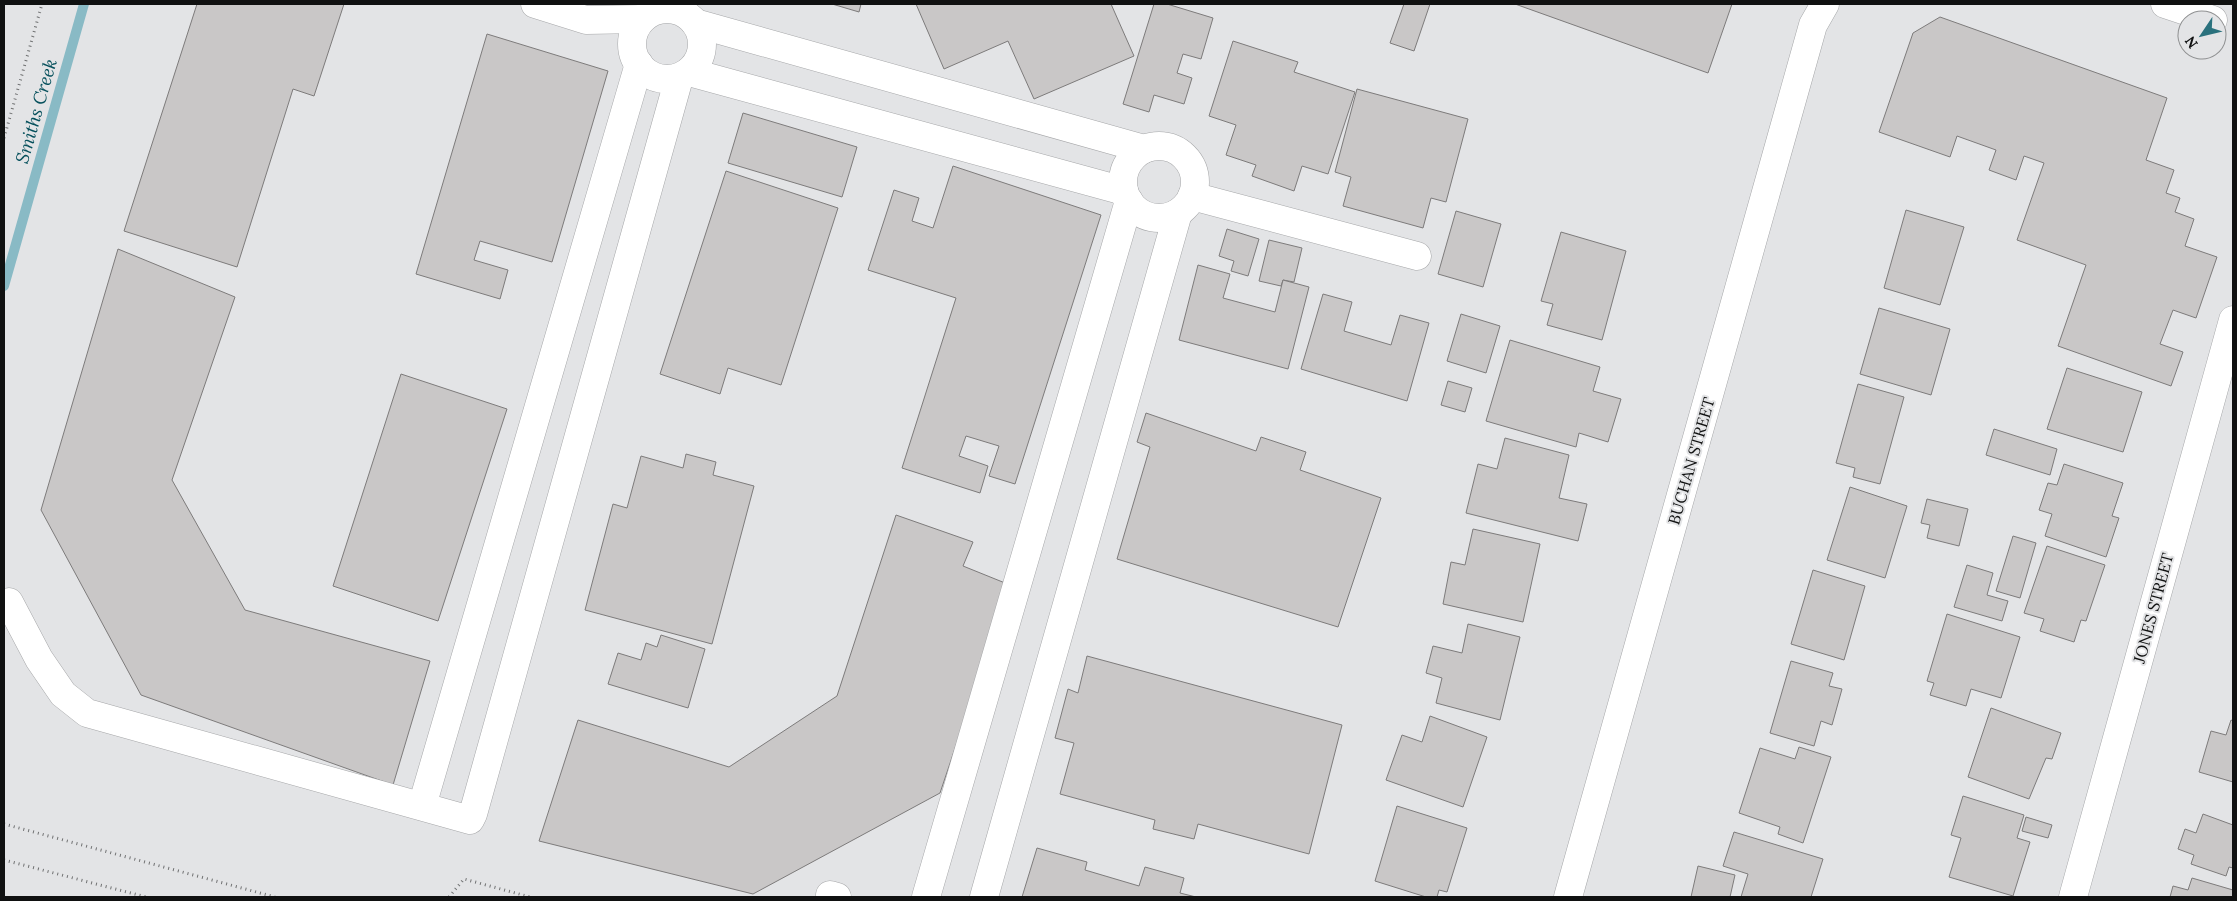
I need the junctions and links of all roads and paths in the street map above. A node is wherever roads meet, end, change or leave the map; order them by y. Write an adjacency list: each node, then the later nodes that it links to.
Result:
1 (42, 4): 11 (path)
2 (535, 4): 6 (street)
3 (2165, 4): 4 (street)
4 (2183, 10)
5 (1817, 11): 27 (street, BUCHAN STREET)
6 (586, 20): 7 (street); 9 (street)
7 (642, 20): 8 (street); 9 (street)
8 (695, 23): 10 (street); 12 (street)
9 (636, 59): 10 (street); 18 (street)
10 (684, 75): 13 (street); 18 (street)
11 (4, 138)
12 (1144, 149): 13 (street); 14 (street)
13 (1126, 196): 14 (street); 25 (street)
14 (1185, 204): 15 (street); 26 (street)
15 (1417, 256)
16 (2233, 320): 28 (street, JONES STREET)
17 (9, 602): 18 (street)
18 (422, 806)
19 (4, 824): 22 (path)
20 (4, 860): 21 (path)
21 (146, 897)
22 (275, 897)
23 (449, 897): 24 (path)
24 (530, 897)
25 (926, 897)
26 (984, 897)
27 (1568, 897)
28 (2073, 897)

